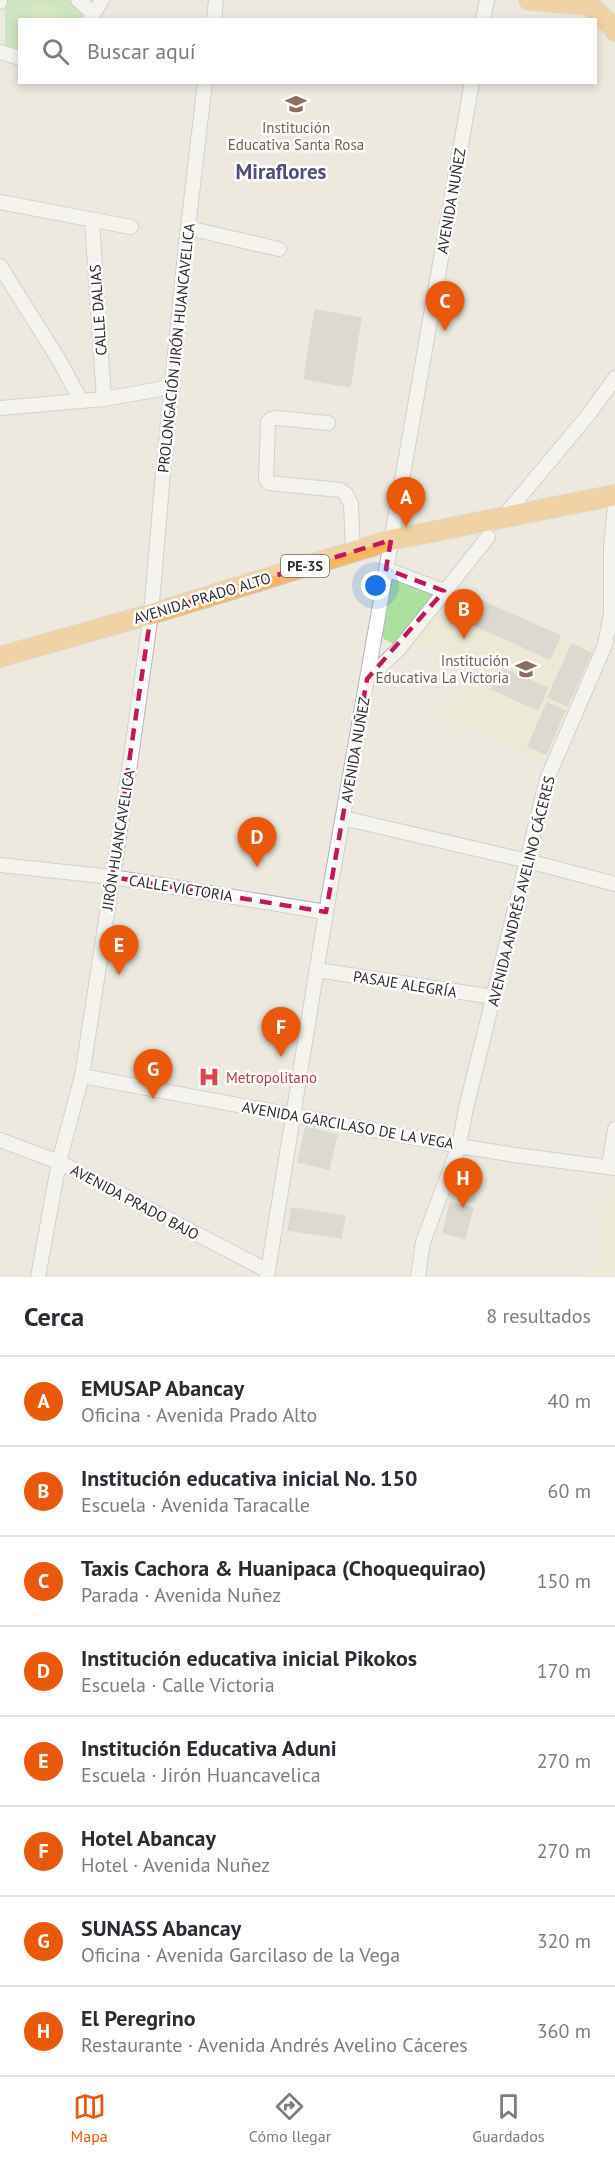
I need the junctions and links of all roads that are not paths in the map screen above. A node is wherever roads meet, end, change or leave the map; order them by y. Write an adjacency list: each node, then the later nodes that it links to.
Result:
1 (78, 0): 6 (street)
2 (102, 0): 6 (street)
3 (216, 0): 7 (street)
4 (487, 0): 8 (street)
5 (529, 0): 9 (highway)
6 (92, 17)
7 (214, 18)
8 (483, 18)
9 (615, 31)
10 (0, 51): 11 (street)
11 (18, 57)
12 (205, 84): 17 (street, PROLONGACIÓN JIRÓN HUANCAVELICA)
13 (472, 84): 30 (street, AVENIDA NUÑEZ)
14 (0, 202): 15 (street)
15 (92, 221): 16 (street); 22 (street, CALLE DALIAS)
16 (131, 227)
17 (188, 228): 18 (street); 21 (street, PROLONGACIÓN JIRÓN HUANCAVELICA)
18 (279, 249)
19 (0, 266): 23 (street)
20 (615, 378): 28 (street)
21 (171, 387): 22 (street); 34 (street, PROLONGACIÓN JIRÓN HUANCAVELICA)
22 (104, 399): 23 (street)
23 (81, 401): 24 (street)
24 (0, 408)
25 (328, 423): 31 (street)
26 (615, 495): 28 (highway, AVENIDA PRADO ALTO / PE-3S)
27 (615, 507): 38 (street, AVENIDA ANDRÉS AVELINO CÁCERES)
28 (504, 516): 30 (highway, AVENIDA PRADO ALTO / PE-3S)
29 (488, 537): 33 (street)
30 (391, 540): 31 (highway, AVENIDA PRADO ALTO / PE-3S); 32 (street, AVENIDA NUÑEZ)
31 (353, 552): 34 (highway, AVENIDA PRADO ALTO / PE-3S)
32 (386, 569): 33 (street); 36 (street, AVENIDA NUÑEZ)
33 (444, 591): 36 (street)
34 (151, 614): 35 (highway, AVENIDA PRADO ALTO / PE-3S); 40 (street, JIRÓN HUANCAVELICA)
35 (0, 657)
36 (367, 679): 37 (street, AVENIDA NUÑEZ)
37 (343, 818): 38 (street); 42 (street, AVENIDA NUÑEZ)
38 (528, 861): 41 (street); 44 (street, AVENIDA ANDRÉS AVELINO CÁCERES)
39 (0, 865): 40 (street, CALLE VICTORIA)
40 (111, 877): 42 (street, CALLE VICTORIA); 45 (street, JIRÓN HUANCAVELICA)
41 (615, 884)
42 (326, 912): 43 (street, AVENIDA NUÑEZ)
43 (317, 970): 44 (street, PASAJE ALEGRÍA); 46 (street, AVENIDA NUÑEZ)
44 (494, 997): 49 (street, AVENIDA ANDRÉS AVELINO CÁCERES)
45 (82, 1076): 46 (street, AVENIDA GARCILASO DE LA VEGA); 50 (street, JIRÓN HUANCAVELICA)
46 (294, 1116): 49 (street, AVENIDA GARCILASO DE LA VEGA); 52 (street, AVENIDA NUÑEZ)
47 (615, 1129): 51 (street)
48 (0, 1140): 50 (street, AVENIDA PRADO BAJO)
49 (459, 1146): 51 (street, AVENIDA GARCILASO DE LA VEGA); 54 (street, AVENIDA ANDRÉS AVELINO CÁCERES)
50 (59, 1162): 52 (street, AVENIDA PRADO BAJO); 53 (street, JIRÓN HUANCAVELICA)
51 (612, 1167)
52 (267, 1274)
53 (38, 1277)
54 (417, 1277)

